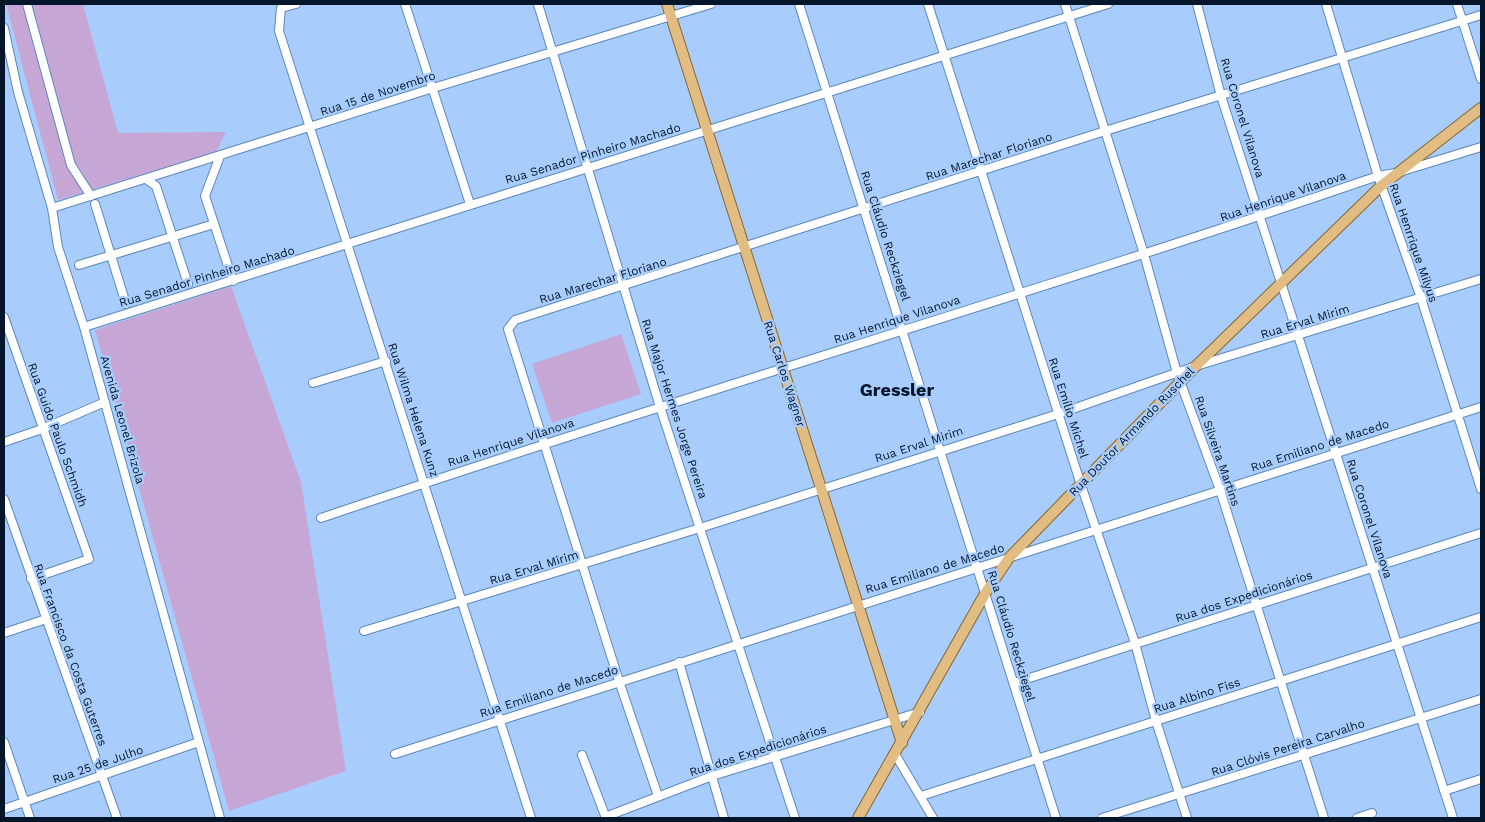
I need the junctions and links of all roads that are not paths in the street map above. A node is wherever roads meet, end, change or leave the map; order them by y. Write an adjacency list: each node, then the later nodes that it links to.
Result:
1 (27, 4): 37 (street)
2 (296, 4): 27 (street, Rua Wilma Helena Kunz)
3 (405, 4): 23 (street)
4 (538, 4): 19 (street, Rua Major Hermes Jorge Pereira)
5 (667, 4): 16 (main road, Rua Carlos Wagner)
6 (711, 4): 16 (street, Rua 15 de Novembro)
7 (799, 4): 24 (street, Rua Cláudio Reckziegel)
8 (928, 4): 20 (street, Rua Emílio Michel)
9 (1065, 4): 14 (street, Rua Silveira Martins)
10 (1108, 4): 14 (street, Rua Senador Pinheiro Machado)
11 (1197, 4): 25 (street, Rua Coronel Vilanova)
12 (1326, 4): 21 (street, Rua Henrrique Milyus)
13 (1457, 4): 17 (street)
14 (1068, 15): 20 (street, Rua Senador Pinheiro Machado); 29 (street, Rua Silveira Martins)
15 (1481, 15): 17 (street, Rua Marechar Floriano)
16 (671, 17): 19 (street, Rua 15 de Novembro); 28 (main road, Rua Carlos Wagner)
17 (1462, 21): 21 (street, Rua Marechar Floriano); 22 (street)
18 (4, 28): 40 (street, Avenida Leonel Brizola)
19 (553, 52): 23 (street, Rua 15 de Novembro); 32 (street, Rua Major Hermes Jorge Pereira)
20 (945, 56): 24 (street, Rua Senador Pinheiro Machado); 33 (street, Rua Emílio Michel)
21 (1343, 58): 25 (street, Rua Marechar Floriano); 36 (street, Rua Henrrique Milyus)
22 (1481, 79)
23 (433, 88): 27 (street, Rua 15 de Novembro); 39 (street)
24 (828, 93): 28 (street, Rua Senador Pinheiro Machado); 41 (street, Rua Cláudio Reckziegel)
25 (1222, 96): 29 (street, Rua Marechar Floriano); 42 (street, Rua Coronel Vilanova)
26 (1481, 108): 34 (main road, Rua Doutor Armando Ruschel)
27 (311, 128): 31 (street, Rua 15 de Novembro); 45 (street, Rua Wilma Helena Kunz)
28 (708, 131): 32 (street, Rua Senador Pinheiro Machado); 46 (main road, Rua Carlos Wagner)
29 (1105, 131): 33 (street, Rua Marechar Floriano); 47 (street, Rua Silveira Martins)
30 (1481, 147): 34 (street)
31 (220, 156): 35 (street, Rua 15 de Novembro); 43 (street)
32 (588, 168): 39 (street, Rua Senador Pinheiro Machado); 54 (street, Rua Major Hermes Jorge Pereira)
33 (981, 171): 41 (street, Rua Marechar Floriano); 55 (street, Rua Emílio Michel)
34 (1396, 173): 36 (main road, Rua Doutor Armando Ruschel)
35 (146, 179): 37 (street, Rua 15 de Novembro); 44 (street)
36 (1380, 181): 42 (street, Rua Henrique Vilanova); 52 (main road, Rua Doutor Armando Ruschel); 56 (street, Rua Henrrique Milyus)
37 (91, 196): 40 (street, Rua 15 de Novembro)
38 (95, 204): 48 (street)
39 (470, 204): 45 (street, Rua Senador Pinheiro Machado)
40 (52, 208): 59 (street, Avenida Leonel Brizola)
41 (865, 210): 46 (street, Rua Marechar Floriano); 60 (street, Rua Cláudio Reckziegel)
42 (1261, 216): 47 (street, Rua Henrique Vilanova); 52 (street, Rua Coronel Vilanova)
43 (214, 224): 44 (street); 51 (street)
44 (172, 237): 48 (street); 53 (street)
45 (348, 244): 51 (street, Rua Senador Pinheiro Machado); 62 (street, Rua Wilma Helena Kunz)
46 (745, 248): 54 (street, Rua Marechar Floriano); 64 (main road, Rua Carlos Wagner)
47 (1144, 254): 55 (street, Rua Henrique Vilanova); 65 (street, Rua Silveira Martins)
48 (111, 255): 49 (street); 57 (street)
49 (79, 265)
50 (1481, 279): 56 (street, Rua Erval Mirim)
51 (233, 281): 59 (street, Rua Senador Pinheiro Machado)
52 (1282, 283): 61 (street, Rua Coronel Vilanova); 63 (main road, Rua Doutor Armando Ruschel)
53 (188, 284)
54 (624, 286): 70 (street, Rua Major Hermes Jorge Pereira); 75 (street, Rua Marechar Floriano)
55 (1020, 293): 60 (street, Rua Henrique Vilanova); 71 (street, Rua Emílio Michel)
56 (1421, 298): 61 (street, Rua Erval Mirim); 72 (street, Rua Henrrique Milyus)
57 (126, 304)
58 (4, 318): 73 (street, Rua Guido Paulo Schmidh)
59 (84, 327): 68 (street, Avenida Leonel Brizola)
60 (903, 330): 64 (street, Rua Henrique Vilanova); 76 (street, Rua Cláudio Reckziegel)
61 (1299, 336): 63 (street, Rua Erval Mirim); 77 (street, Rua Coronel Vilanova)
62 (386, 362): 66 (street); 78 (street, Rua Wilma Helena Kunz)
63 (1196, 366): 65 (street, Rua Erval Mirim); 67 (main road, Rua Doutor Armando Ruschel)
64 (783, 368): 70 (street, Rua Henrique Vilanova); 80 (main road, Rua Carlos Wagner)
65 (1177, 372): 67 (street, Rua Silveira Martins); 71 (street, Rua Erval Mirim)
66 (312, 383)
67 (1181, 383): 79 (main road, Rua Doutor Armando Ruschel); 82 (street, Rua Silveira Martins)
68 (105, 402): 73 (street); 115 (street, Avenida Leonel Brizola)
69 (1481, 406): 72 (street, Rua Emiliano de Macedo)
70 (660, 407): 75 (street, Rua Henrique Vilanova); 85 (street, Rua Major Hermes Jorge Pereira)
71 (1058, 414): 76 (street, Rua Erval Mirim); 79 (street, Rua Emílio Michel)
72 (1458, 414): 77 (street, Rua Emiliano de Macedo); 81 (street, Rua Henrrique Milyus)
73 (42, 429): 74 (street); 92 (street, Rua Guido Paulo Schmidh)
74 (4, 442)
75 (544, 443): 78 (street, Rua Henrique Vilanova); 89 (street)
76 (941, 450): 80 (street, Rua Erval Mirim); 91 (street, Rua Cláudio Reckziegel)
77 (1336, 453): 82 (street, Rua Emiliano de Macedo); 90 (street, Rua Coronel Vilanova)
78 (424, 483): 84 (street, Rua Henrique Vilanova); 94 (street, Rua Wilma Helena Kunz)
79 (1080, 485): 86 (street, Rua Emílio Michel); 88 (main road, Rua Doutor Armando Ruschel)
80 (821, 489): 85 (street, Rua Erval Mirim); 95 (main road, Rua Carlos Wagner)
81 (1481, 489)
82 (1220, 490): 86 (street, Rua Emiliano de Macedo); 96 (street, Rua Silveira Martins)
83 (4, 499): 92 (street, Rua Francisco da Costa Guterres)
84 (320, 518)
85 (700, 528): 89 (street, Rua Erval Mirim); 101 (street, Rua Major Hermes Jorge Pereira)
86 (1096, 530): 88 (street, Rua Emiliano de Macedo); 102 (street, Rua Emílio Michel)
87 (1481, 533): 90 (street, Rua dos Expedicionários)
88 (1009, 558): 91 (street, Rua Emiliano de Macedo); 93 (main road, Rua Doutor Armando Ruschel)
89 (582, 565): 94 (street, Rua Erval Mirim); 105 (street)
90 (1372, 567): 96 (street, Rua dos Expedicionários); 103 (street, Rua Coronel Vilanova)
91 (979, 568): 93 (street, Rua Cláudio Reckziegel); 95 (street, Rua Emiliano de Macedo)
92 (31, 579): 98 (street, Rua Francisco da Costa Guterres)
93 (986, 592): 107 (street, Rua Cláudio Reckziegel); 109 (main road, Rua Doutor Armando Ruschel)
94 (462, 601): 99 (street, Rua Erval Mirim); 112 (street, Rua Wilma Helena Kunz)
95 (858, 605): 101 (street, Rua Emiliano de Macedo); 111 (main road, Rua Carlos Wagner)
96 (1256, 605): 102 (street, Rua dos Expedicionários); 106 (street, Rua Silveira Martins)
97 (1481, 617): 103 (street, Rua Albino Fiss)
98 (46, 619): 100 (street); 123 (street, Rua Francisco da Costa Guterres)
99 (364, 631)
100 (4, 633)
101 (738, 643): 104 (street, Rua Emiliano de Macedo); 121 (street, Rua Major Hermes Jorge Pereira)
102 (1135, 643): 107 (street, Rua dos Expedicionários); 113 (street, Rua Emílio Michel)
103 (1396, 644): 106 (street, Rua Albino Fiss); 110 (street, Rua Coronel Vilanova)
104 (679, 662): 105 (street, Rua Emiliano de Macedo); 124 (street)
105 (619, 681): 112 (street, Rua Emiliano de Macedo); 128 (street)
106 (1280, 681): 113 (street, Rua Albino Fiss); 119 (street, Rua Silveira Martins)
107 (1014, 682): 122 (street, Rua Cláudio Reckziegel)
108 (1481, 698): 110 (street, Rua Clóvis Pereira Carvalho)
109 (920, 712): 111 (street, Rua dos Expedicionários); 116 (main road, Rua Doutor Armando Ruschel)
110 (1421, 718): 119 (street, Rua Clóvis Pereira Carvalho); 126 (street, Rua Coronel Vilanova)
111 (894, 719): 116 (main road, Rua Carlos Wagner); 121 (street, Rua dos Expedicionários)
112 (498, 721): 117 (street, Rua Emiliano de Macedo); 138 (street, Rua Wilma Helena Kunz)
113 (1156, 721): 122 (street, Rua Albino Fiss); 127 (street, Rua Emílio Michel)
114 (4, 742): 130 (street)
115 (199, 742): 123 (street, Rua 25 de Julho); 137 (street, Avenida Leonel Brizola)
116 (902, 744): 118 (main road, Rua Doutor Armando Ruschel)
117 (395, 754)
118 (895, 754): 129 (street); 134 (main road, Rua Doutor Armando Ruschel)
119 (1304, 754): 127 (street, Rua Clóvis Pereira Carvalho); 145 (street, Rua Silveira Martins)
120 (582, 755): 133 (street)
121 (775, 757): 124 (street, Rua dos Expedicionários); 140 (street, Rua Major Hermes Jorge Pereira)
122 (1037, 759): 129 (street, Rua Albino Fiss); 142 (street, Rua Cláudio Reckziegel)
123 (101, 776): 130 (street, Rua 25 de Julho); 136 (street, Rua Francisco da Costa Guterres)
124 (712, 776): 128 (street, Rua dos Expedicionários); 139 (street)
125 (1481, 779): 126 (street)
126 (1444, 791): 147 (street, Rua Coronel Vilanova)
127 (1180, 794): 143 (street, Rua Clóvis Pereira Carvalho); 144 (street, Rua Emílio Michel)
128 (658, 796): 133 (street, Rua dos Expedicionários)
129 (921, 796): 141 (street)
130 (25, 802): 131 (street, Rua 25 de Julho); 135 (street)
131 (4, 809)
132 (1372, 814): 146 (street)
133 (606, 817)
134 (861, 817)
135 (30, 818)
136 (116, 818)
137 (220, 818)
138 (531, 818)
139 (724, 818)
140 (796, 818)
141 (933, 818)
142 (1056, 818)
143 (1102, 818)
144 (1188, 818)
145 (1324, 818)
146 (1357, 818)
147 (1453, 818)

